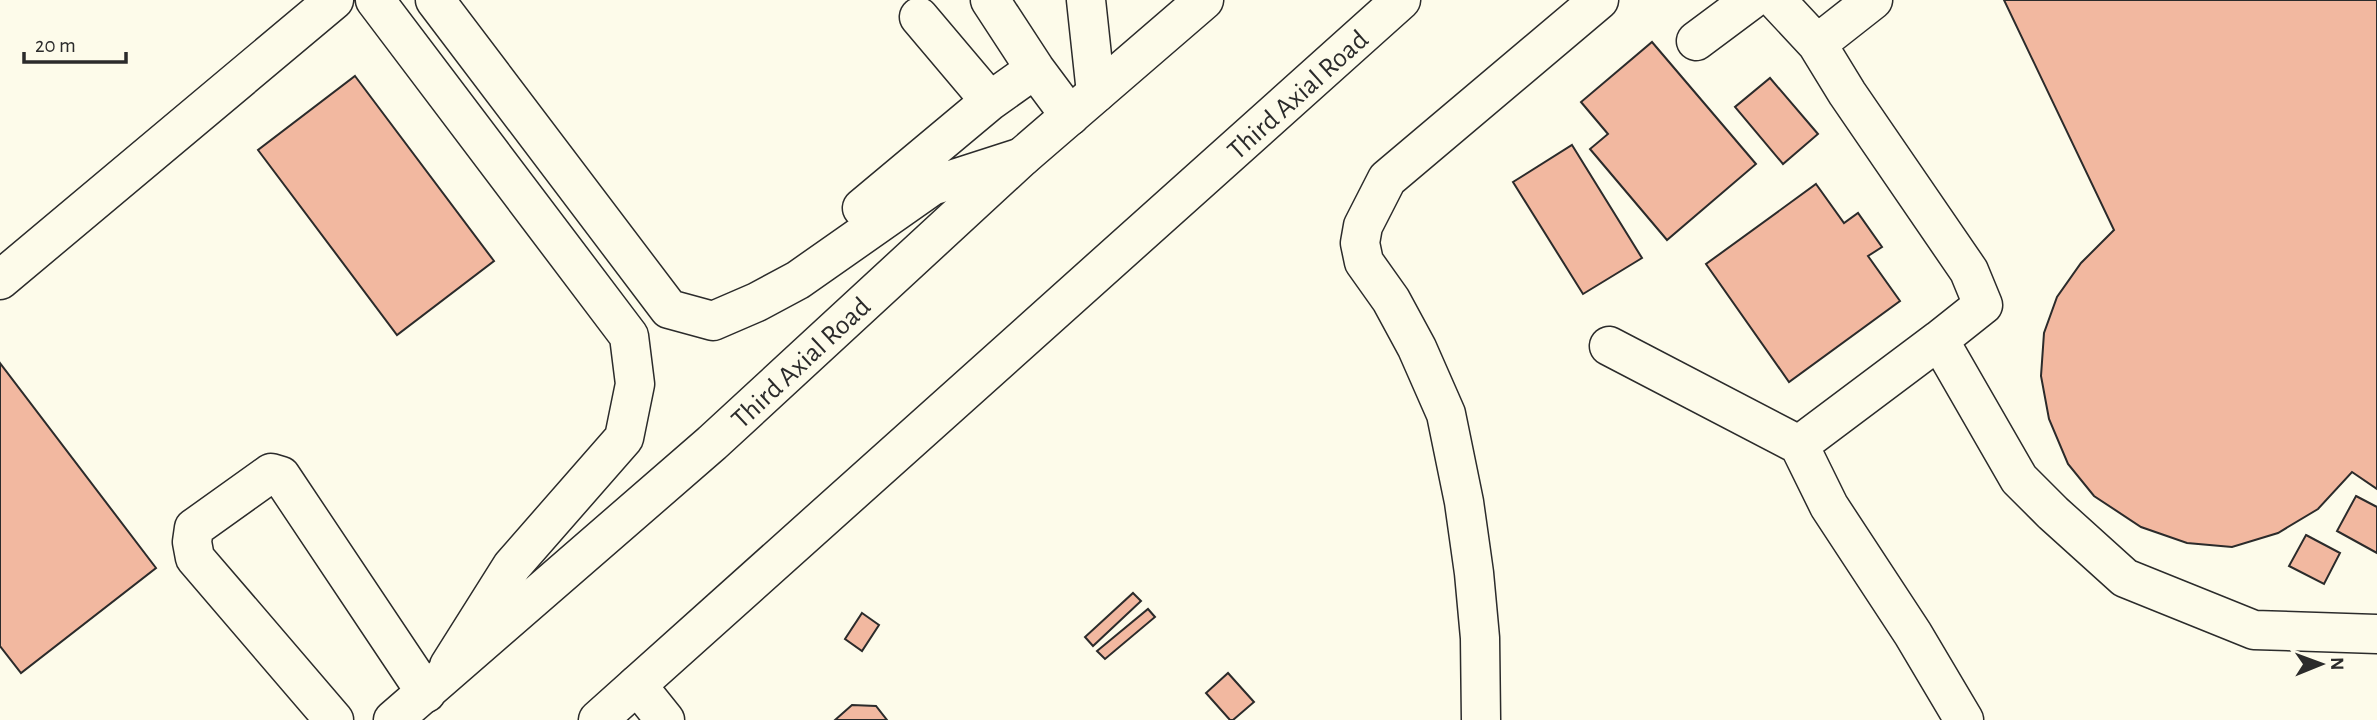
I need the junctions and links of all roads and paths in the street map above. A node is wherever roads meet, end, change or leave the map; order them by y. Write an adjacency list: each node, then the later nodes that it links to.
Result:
1 (334, 0): 20 (main road)
2 (374, 0): 26 (main road)
3 (435, 0): 18 (main road)
4 (990, 0): 15 (main road)
5 (1086, 0): 17 (main road)
6 (1204, 0): 17 (main road, Third Axial Road)
7 (1401, 0): 25 (main road, Third Axial Road)
8 (1599, 0): 31 (main road)
9 (1751, 0): 13 (main road)
10 (1776, 0): 14 (main road)
11 (1873, 0): 14 (main road)
12 (919, 17): 16 (main road)
13 (1696, 41)
14 (1817, 44): 21 (main road)
15 (1035, 69): 16 (main road); 17 (main road)
16 (990, 101): 19 (main road)
17 (1083, 105): 18 (main road, Third Axial Road)
18 (1022, 157): 26 (main road, Third Axial Road)
19 (859, 210)
20 (0, 280)
21 (1939, 340): 23 (main road); 24 (main road)
22 (1609, 346): 23 (main road)
23 (1799, 445): 32 (main road)
24 (2377, 634)
25 (637, 685): 29 (main road, Third Axial Road); 30 (main road)
26 (434, 686): 27 (main road); 28 (main road, Third Axial Road)
27 (334, 720)
28 (393, 720)
29 (598, 720)
30 (664, 720)
31 (1481, 720)
32 (1964, 720)

